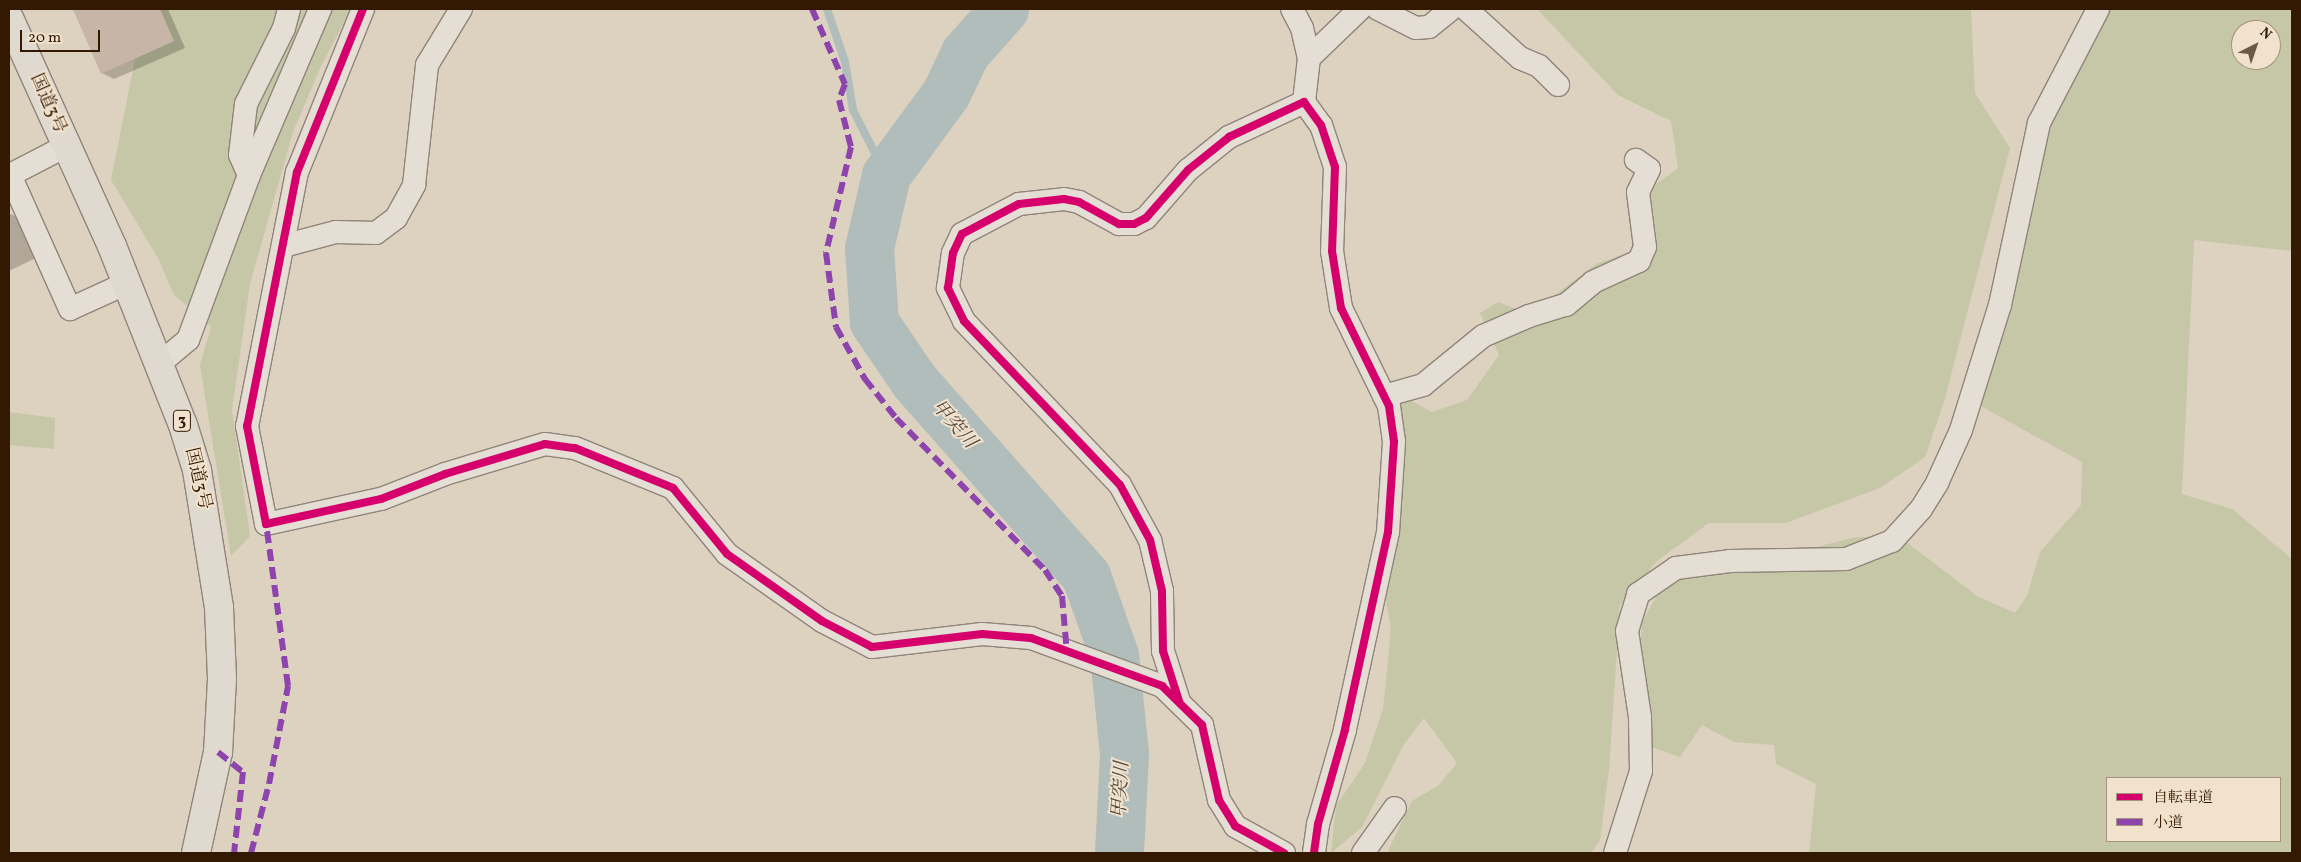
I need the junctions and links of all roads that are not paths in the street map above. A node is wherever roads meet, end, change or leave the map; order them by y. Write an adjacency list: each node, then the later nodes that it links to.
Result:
1 (289, 9): 17 (street)
2 (320, 9): 17 (street)
3 (363, 9): 18 (street)
4 (461, 9): 18 (street)
5 (1292, 9): 12 (street)
6 (1360, 9): 12 (street)
7 (1378, 9): 8 (street)
8 (1451, 9)
9 (1466, 9): 13 (street)
10 (2098, 9): 28 (street)
11 (9, 18): 15 (highway, 国道3号 / 3)
12 (1309, 58): 14 (street)
13 (1558, 85)
14 (1304, 102): 21 (street); 22 (street)
15 (66, 146): 19 (highway, 国道3号 / 3); 19 (street)
16 (1636, 160): 21 (street)
17 (249, 175): 20 (street)
18 (283, 246): 22 (street)
19 (127, 283): 20 (highway, 国道3号 / 3)
20 (159, 364): 24 (highway, 国道3号 / 3)
21 (1384, 396): 26 (street)
22 (1180, 704): 25 (street)
23 (1395, 808): 27 (street)
24 (196, 853)
25 (1284, 853)
26 (1314, 853)
27 (1363, 853)
28 (1615, 853)

